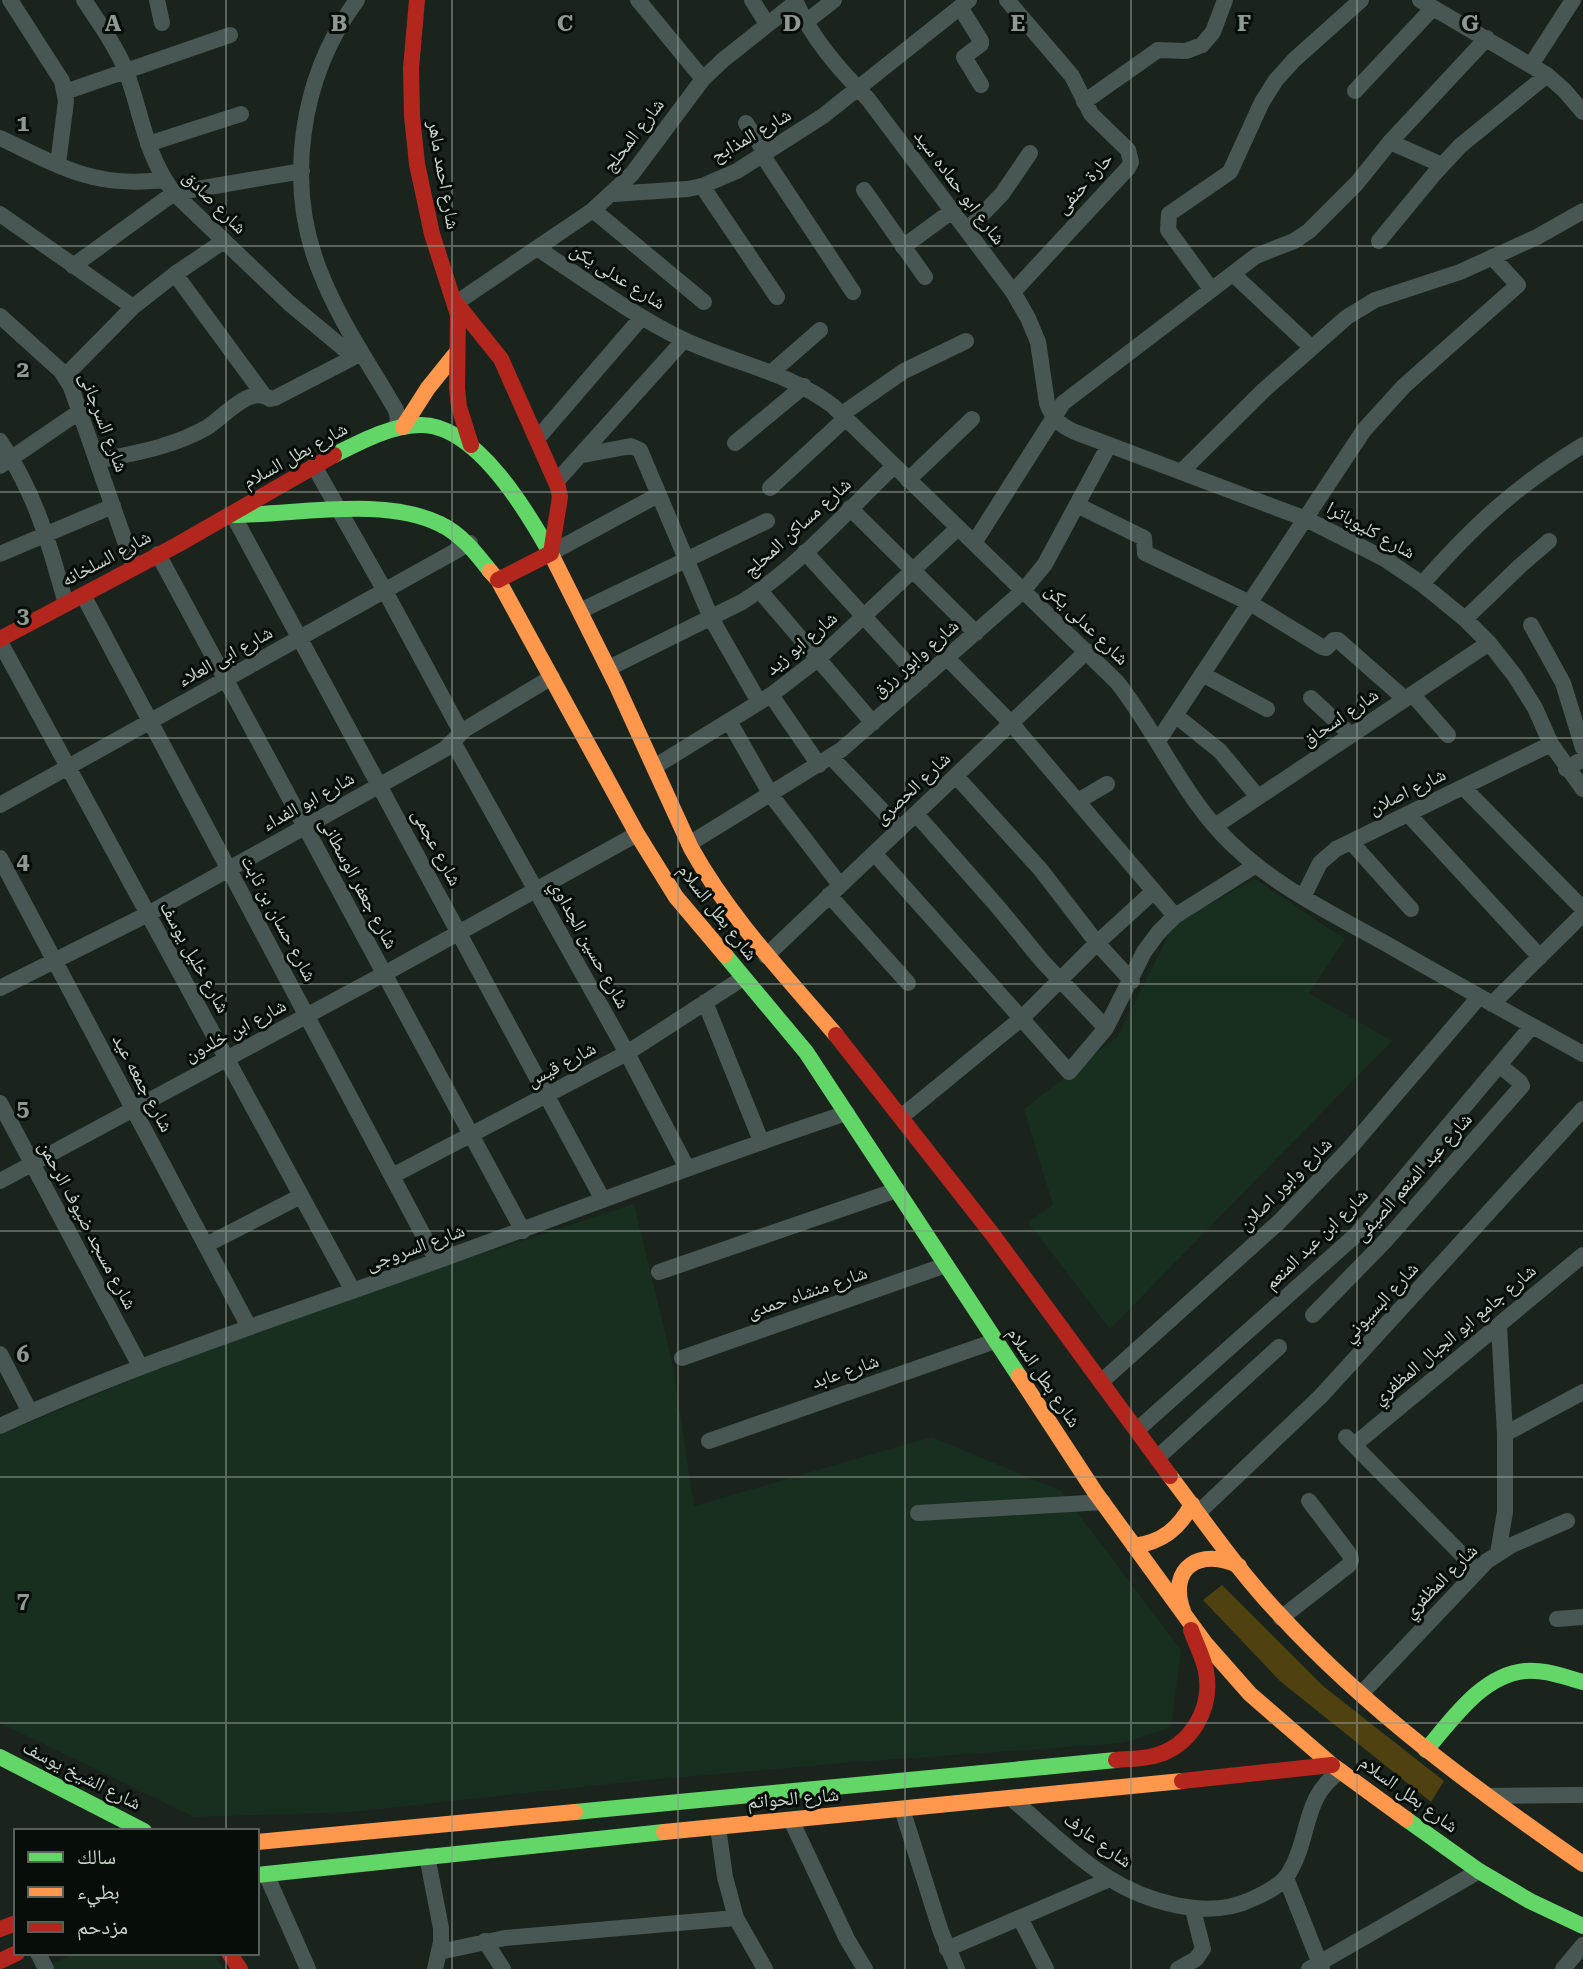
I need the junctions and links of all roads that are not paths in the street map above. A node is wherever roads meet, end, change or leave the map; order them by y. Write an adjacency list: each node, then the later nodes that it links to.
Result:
1 (10, 0): 30 (street)
2 (85, 0): 24 (street, شارع صادق)
3 (157, 0): 19 (street)
4 (357, 0): 42 (street)
5 (408, 0): 17 (street)
6 (417, 0): 17 (main road, شارع احمد ماهر)
7 (638, 0): 26 (street)
8 (752, 0): 20 (street)
9 (834, 0): 18 (street)
10 (1007, 0): 31 (street, حارة حنفى)
11 (1225, 0): 31 (street)
12 (1361, 0): 61 (street)
13 (1573, 0): 23 (street)
14 (795, 1): 18 (street, شارع ابو حماده سيد); 20 (street, شارع المحلج)
15 (1425, 2): 22 (street); 29 (street)
16 (965, 4): 27 (street); 28 (street, شارع المذابح)
17 (414, 20): 66 (main road, شارع احمد ماهر)
18 (806, 22): 28 (street, شارع ابو حماده سيد)
19 (162, 23)
20 (767, 24): 26 (street, شارع المحلج)
21 (230, 35): 24 (street)
22 (1487, 38): 23 (street); 36 (street)
23 (1531, 65): 25 (street)
24 (126, 71): 30 (street); 37 (street, شارع صادق)
25 (1547, 75): 32 (street); 41 (street)
26 (704, 79): 46 (street, شارع المحلج)
27 (981, 86)
28 (858, 89): 39 (street, شارع المذابح); 48 (street, شارع ابو حماده سيد)
29 (1355, 91)
30 (65, 92): 40 (street)
31 (1084, 102): 63 (street, حارة حنفى)
32 (1582, 107)
33 (242, 114): 37 (street)
34 (746, 123): 39 (street)
35 (0, 138): 40 (street)
36 (1390, 142): 41 (street); 59 (street)
37 (148, 144): 43 (street, شارع صادق)
38 (1030, 153): 51 (street)
39 (765, 155): 44 (street, شارع المذابح); 62 (street)
40 (58, 164): 43 (street)
41 (1442, 165): 53 (street)
42 (302, 171): 43 (street); 75 (street)
43 (169, 186): 52 (street, شارع صادق); 57 (street)
44 (702, 186): 46 (street, شارع المذابح); 64 (street)
45 (864, 190): 54 (street)
46 (613, 194): 47 (street, شارع المحلج)
47 (593, 210): 55 (street, شارع المحلج); 65 (street)
48 (952, 211): 51 (street, شارع ابو حماده سيد); 54 (street)
49 (1583, 211): 56 (street)
50 (0, 214): 57 (street)
51 (967, 230): 63 (street, شارع ابو حماده سيد)
52 (223, 241): 58 (street); 75 (street, شارع صادق)
53 (1379, 241)
54 (903, 247): 60 (street)
55 (537, 248): 66 (street, شارع المحلج); 69 (street, شارع عدلى يكن)
56 (1492, 257): 73 (street); 106 (street)
57 (73, 266): 67 (street)
58 (175, 274): 67 (street); 79 (street)
59 (1233, 274): 61 (street); 73 (street)
60 (925, 277)
61 (1211, 289): 82 (street)
62 (853, 292)
63 (1013, 292): 82 (street, شارع ابو حماده سيد)
64 (777, 297)
65 (704, 302)
66 (456, 303): 74 (main road, شارع احمد ماهر); 85 (main road)
67 (133, 307): 77 (street)
68 (0, 316): 77 (street, شارع السرجانى)
69 (642, 317): 71 (street, شارع عدلى يكن); 85 (street)
70 (820, 330): 76 (street)
71 (684, 340): 76 (street, شارع عدلى يكن); 91 (street)
72 (966, 341): 81 (street)
73 (1311, 347): 96 (street)
74 (457, 352): 84 (main road); 88 (main road, شارع احمد ماهر)
75 (358, 355): 79 (street); 84 (street)
76 (772, 372): 78 (street, شارع عدلى يكن)
77 (65, 376): 80 (street, شارع السرجانى)
78 (804, 386): 81 (street, شارع عدلى يكن); 87 (street)
79 (263, 394): 92 (street)
80 (79, 412): 92 (street, شارع السرجانى); 93 (street)
81 (844, 416): 95 (street, شارع عدلى يكن); 99 (street)
82 (1054, 417): 89 (street, شارع كليوباترا); 112 (street)
83 (972, 419): 97 (street)
84 (400, 427): 88 (main road, شارع بطل السلام); 94 (main road, شارع بطل السلام)
85 (537, 439): 98 (main road)
86 (0, 441): 93 (street)
87 (735, 443)
88 (471, 445): 114 (main road, شارع بطل السلام)
89 (1110, 445): 96 (street, شارع كليوباترا); 101 (street, شارع وابور رزق)
90 (1583, 445): 121 (street)
91 (583, 455): 98 (street); 100 (street)
92 (97, 461): 102 (street, شارع السرجانى)
93 (6, 462): 109 (street)
94 (314, 466): 104 (street, شارع حسين الجداوي); 105 (main road, شارع بطل السلام)
95 (894, 466): 97 (street, شارع عدلى يكن); 103 (street, شارع مساكن المحلج)
96 (1181, 472): 106 (street, شارع كليوباترا)
97 (908, 480): 108 (street, شارع عدلى يكن)
98 (556, 482): 114 (main road)
99 (770, 488)
100 (658, 495): 114 (street); 117 (street)
101 (1077, 505): 124 (street, شارع وابور رزق); 126 (street)
102 (113, 506): 109 (street); 118 (street, شارع السرجانى)
103 (850, 508): 113 (street, شارع مساكن المحلج); 119 (street)
104 (338, 509): 105 (main road, شارع بطل السلام); 111 (main road, شارع بطل السلام); 122 (street, شارع حسين الجداوي)
105 (233, 514): 116 (main road, شارع السلخانه); 134 (street, شارع عجمى)
106 (1306, 519): 121 (street, شارع كليوباترا); 126 (street)
107 (767, 521): 117 (street)
108 (958, 528): 112 (street, شارع عدلى يكن); 119 (street, شارع ابو زيد)
109 (46, 534): 115 (street); 127 (street)
110 (1549, 541): 131 (street)
111 (470, 543): 120 (main road, شارع بطل السلام); 122 (street, شارع ابى العلاء)
112 (974, 543): 124 (street, شارع عدلى يكن)
113 (805, 552): 123 (street, شارع مساكن المحلج); 129 (street)
114 (551, 553): 120 (main road); 128 (main road, شارع بطل السلام)
115 (0, 554)
116 (158, 554): 118 (main road, شارع السلخانه); 143 (street, شارع جعفر الوسطانى)
117 (685, 559): 128 (street); 130 (street)
118 (134, 567): 125 (main road, شارع السلخانه)
119 (913, 570): 129 (street, شارع ابو زيد); 133 (street)
120 (498, 580): 142 (main road, شارع بطل السلام)
121 (1422, 584): 131 (street, شارع كليوباترا)
122 (385, 591): 134 (street, شارع ابى العلاء); 156 (street, شارع حسين الجداوي)
123 (760, 591): 130 (street, شارع مساكن المحلج); 139 (street)
124 (1023, 591): 133 (street, شارع وابور رزق); 137 (street, شارع عدلى يكن)
125 (83, 595): 127 (main road, شارع السلخانه); 150 (street, شارع حسان بن ثابت)
126 (1250, 603): 141 (street); 145 (street)
127 (66, 604): 135 (main road, شارع السلخانه)
128 (580, 611): 140 (main road, شارع بطل السلام)
129 (864, 617): 139 (street, شارع ابو زيد); 144 (street)
130 (710, 618): 140 (street, شارع مساكن المحلج); 146 (street)
131 (1465, 619): 136 (street, شارع كليوباترا)
132 (1531, 625): 159 (street)
133 (976, 633): 138 (street, شارع وابور رزق)
134 (300, 638): 143 (street, شارع ابى العلاء); 167 (street, شارع عجمى)
135 (0, 641): 162 (street, شارع خليل يوسف)
136 (1489, 643): 145 (street, شارع اسحاق); 158 (street, شارع كليوباترا)
137 (1087, 651): 153 (street, شارع الحصرى); 157 (street, شارع عدلى يكن)
138 (947, 658): 144 (street, شارع وابور رزق); 153 (street)
139 (818, 659): 146 (street, شارع ابو زيد); 152 (street)
140 (609, 667): 163 (main road, شارع بطل السلام)
141 (1202, 674): 148 (street); 149 (street)
142 (552, 677): 156 (street, شارع ابو الفداء); 179 (main road, شارع بطل السلام)
143 (225, 679): 150 (street, شارع ابى العلاء); 177 (street, شارع جعفر الوسطانى)
144 (922, 680): 152 (street, شارع وابور رزق)
145 (1408, 697): 154 (street, شارع اسحاق); 155 (street)
146 (765, 698): 151 (street, شارع ابو زيد); 161 (street)
147 (1311, 698): 154 (street)
148 (1267, 709)
149 (1175, 715): 157 (street); 171 (street)
150 (150, 721): 162 (street, شارع ابى العلاء); 185 (street, شارع حسان بن ثابت)
151 (729, 721): 163 (street, شارع ابو زيد); 170 (street)
152 (873, 723): 161 (street, شارع وابور رزق)
153 (1011, 723): 165 (street, شارع الحصرى); 172 (street)
154 (1351, 735): 171 (street, شارع اسحاق)
155 (1448, 736)
156 (457, 737): 167 (street, شارع ابو الفداء); 186 (street, شارع حسين الجداوي)
157 (1158, 741): 176 (street, شارع عدلى يكن)
158 (1551, 744): 164 (street, شارع كليوباترا); 168 (street, شارع اصلان)
159 (1583, 748)
160 (1583, 759): 164 (street)
161 (825, 761): 170 (street, شارع وابور رزق); 178 (street)
162 (68, 767): 173 (street, شارع ابى العلاء); 192 (street, شارع خليل يوسف)
163 (654, 767): 181 (main road, شارع بطل السلام)
164 (1566, 769): 169 (street, شارع كليوباترا)
165 (956, 776): 174 (street, شارع الحصرى); 195 (street)
166 (1107, 784): 172 (street)
167 (380, 785): 177 (street, شارع ابو الفداء); 194 (street, شارع عجمى)
168 (1464, 787): 175 (street, شارع اصلان); 191 (street)
169 (1583, 789)
170 (771, 795): 181 (street, شارع وابور رزق); 187 (street)
171 (1258, 797): 176 (street, شارع اسحاق)
172 (1078, 801): 188 (street)
173 (0, 804)
174 (916, 814): 178 (street, شارع الحصرى); 201 (street)
175 (1408, 814): 180 (street, شارع اصلان); 197 (street)
176 (1214, 825): 184 (street, شارع عدلى يكن)
177 (305, 827): 185 (street, شارع ابو الفداء); 199 (street, شارع جعفر الوسطانى)
178 (900, 828): 182 (street, شارع الحصرى)
179 (637, 834): 186 (street, شارع ابن خلدون); 200 (main road, شارع بطل السلام)
180 (1351, 842): 189 (street, شارع اصلان); 190 (street)
181 (689, 844): 196 (main road, شارع بطل السلام)
182 (874, 853): 187 (street, شارع الحصرى); 208 (street)
183 (0, 858): 198 (street, شارع جمعه عيد)
184 (1256, 865): 189 (street, شارع عدلى يكن); 193 (street)
185 (229, 869): 192 (street, شارع ابو الفداء); 207 (street, شارع حسان بن ثابت)
186 (536, 890): 194 (street, شارع ابن خلدون); 212 (street, شارع حسين الجداوي)
187 (835, 890): 196 (street, شارع الحصرى); 203 (street)
188 (1154, 891): 193 (street); 195 (street)
189 (1303, 897): 205 (street, شارع عدلى يكن)
190 (1411, 909)
191 (1583, 911): 197 (street, شارع وابور اصلان)
192 (148, 914): 198 (street, شارع ابو الفداء); 214 (street, شارع خليل يوسف)
193 (1175, 916): 202 (street)
194 (459, 933): 199 (street, شارع ابن خلدون); 216 (street, شارع عجمى)
195 (1097, 943): 201 (street); 202 (street)
196 (766, 956): 211 (main road, شارع بطل السلام)
197 (1539, 957): 205 (street, شارع وابور اصلان)
198 (54, 961): 204 (street, شارع ابو الفداء); 218 (street, شارع جمعه عيد)
199 (384, 974): 207 (street, شارع ابن خلدون); 222 (street, شارع جعفر الوسطانى)
200 (743, 978): 206 (street, شارع قيس); 211 (main road, شارع بطل السلام)
201 (1059, 981): 208 (street); 210 (street)
202 (1132, 981): 210 (street)
203 (908, 983)
204 (0, 988)
205 (1485, 1000): 209 (street, شارع عدلى يكن); 246 (street, شارع وابور اصلان)
206 (705, 1002): 212 (street, شارع قيس); 223 (street)
207 (307, 1016): 214 (street, شارع ابن خلدون); 226 (street, شارع حسان بن ثابت)
208 (1022, 1018): 210 (street); 221 (street)
209 (1532, 1026): 213 (street, شارع عدلى يكن); 215 (street, شارع ابن عبد المنعم)
210 (1106, 1028)
211 (819, 1041): 220 (main road, شارع بطل السلام); 221 (main road, شارع بطل السلام)
212 (626, 1053): 216 (street, شارع قيس); 225 (street, شارع حسين الجداوي)
213 (1583, 1054)
214 (226, 1059): 218 (street, شارع ابن خلدون); 229 (street, شارع خليل يوسف)
215 (1499, 1065): 238 (street, شارع عبد المنعم الصيفى); 250 (street, شارع ابن عبد المنعم)
216 (547, 1095): 222 (street, شارع قيس); 230 (street, شارع عجمى)
217 (0, 1103): 224 (street, شارع مسجد ضيوف الرحمن)
218 (133, 1109): 224 (street, شارع ابن خلدون); 232 (street, شارع جمعه عيد)
219 (1583, 1109): 256 (street, شارع البسيوني)
220 (847, 1113): 223 (street, شارع السروجى); 228 (main road, شارع بطل السلام)
221 (901, 1117): 246 (main road, شارع بطل السلام)
222 (471, 1135): 226 (street, شارع قيس); 231 (street, شارع جعفر الوسطانى)
223 (761, 1140): 225 (street, شارع السروجى)
224 (32, 1163): 227 (street, شارع ابن خلدون); 245 (street, شارع مسجد ضيوف الرحمن)
225 (687, 1168): 230 (street, شارع السروجى)
226 (392, 1176): 234 (street, شارع حسان بن ثابت)
227 (0, 1181)
228 (897, 1189): 235 (main road, شارع بطل السلام); 236 (street)
229 (301, 1196): 232 (street); 237 (street, شارع خليل يوسف)
230 (603, 1200): 231 (street, شارع السروجى)
231 (523, 1231): 234 (street, شارع السروجى)
232 (206, 1245): 240 (street, شارع جمعه عيد)
233 (1583, 1255): 239 (street, شارع جامع ابو الجبال المظفري)
234 (438, 1261): 237 (street, شارع السروجى)
235 (946, 1265): 241 (main road, شارع بطل السلام); 244 (street, شارع منشاه حمدى)
236 (659, 1272)
237 (353, 1291): 240 (street, شارع السروجى)
238 (1313, 1315)
239 (1499, 1326): 251 (street); 262 (street, شارع جامع ابو الجبال المظفري)
240 (249, 1327): 245 (street, شارع السروجى)
241 (995, 1341): 252 (street, شارع عابد); 255 (main road, شارع بطل السلام)
242 (1279, 1347): 253 (street)
243 (0, 1354): 248 (street)
244 (682, 1358)
245 (140, 1366): 248 (street, شارع السروجى)
246 (1101, 1382): 250 (main road, شارع بطل السلام)
247 (1583, 1392): 251 (street)
248 (30, 1412): 249 (street, شارع السروجى)
249 (0, 1426)
250 (1137, 1430): 253 (main road, شارع بطل السلام)
251 (1505, 1434): 260 (street)
252 (709, 1441)
253 (1157, 1458): 256 (main road, شارع بطل السلام)
254 (1309, 1501): 265 (street)
255 (1102, 1502): 257 (street); 259 (main road, شارع بطل السلام)
256 (1195, 1509): 259 (main road); 261 (main road, شارع بطل السلام)
257 (918, 1514)
258 (1567, 1521): 260 (street, شارع المظفري)
259 (1134, 1546): 263 (main road, شارع بطل السلام)
260 (1498, 1553): 262 (street, شارع المظفري)
261 (1240, 1566): 263 (main road); 265 (main road, شارع بطل السلام)
262 (1477, 1570): 268 (street, شارع المظفري)
263 (1185, 1615): 271 (main road, شارع بطل السلام); 276 (main road, شارع الحواتم)
264 (1583, 1617): 266 (street)
265 (1281, 1618): 268 (main road, شارع بطل السلام)
266 (1557, 1619)
267 (1583, 1682): 269 (main road)
268 (1361, 1694): 269 (main road, شارع بطل السلام)
269 (1426, 1750): 273 (main road, شارع بطل السلام)
270 (0, 1758): 280 (main road, شارع الشيخ يوسف)
271 (1337, 1768): 274 (main road, شارع الحواتم); 286 (main road, شارع بطل السلام); 288 (street)
272 (1583, 1795): 273 (street)
273 (1488, 1796): 285 (main road, شارع بطل السلام)
274 (1012, 1799): 275 (main road, شارع الحواتم); 289 (street, شارع عارف)
275 (902, 1809): 278 (main road, شارع الحواتم); 296 (street)
276 (573, 1811): 277 (main road, شارع الحواتم); 281 (main road)
277 (529, 1816): 282 (main road, شارع الحواتم); 283 (main road)
278 (791, 1820): 279 (main road, شارع الحواتم); 303 (street)
279 (718, 1827): 281 (main road, شارع الحواتم); 291 (street)
280 (140, 1829)
281 (573, 1841): 283 (main road, شارع الحواتم)
282 (259, 1842)
283 (532, 1845): 284 (main road, شارع الحواتم)
284 (427, 1856): 287 (main road, شارع الحواتم); 297 (street)
285 (1583, 1864)
286 (1479, 1871): 293 (main road, شارع بطل السلام); 298 (street)
287 (262, 1875): 299 (street)
288 (1286, 1878): 290 (street, شارع عارف); 298 (street)
289 (1110, 1879): 290 (street, شارع عارف); 292 (street)
290 (1193, 1910): 306 (street)
291 (736, 1918): 294 (street); 302 (street)
292 (1020, 1918): 296 (street); 305 (street)
293 (1583, 1926)
294 (485, 1941): 297 (street); 301 (street)
295 (1583, 1945): 307 (street)
296 (947, 1948): 304 (street)
297 (439, 1952): 300 (street)
298 (1317, 1967)
299 (308, 1969)
300 (435, 1969)
301 (503, 1969)
302 (765, 1969)
303 (865, 1969)
304 (957, 1969)
305 (1046, 1969)
306 (1178, 1969)
307 (1563, 1969)

